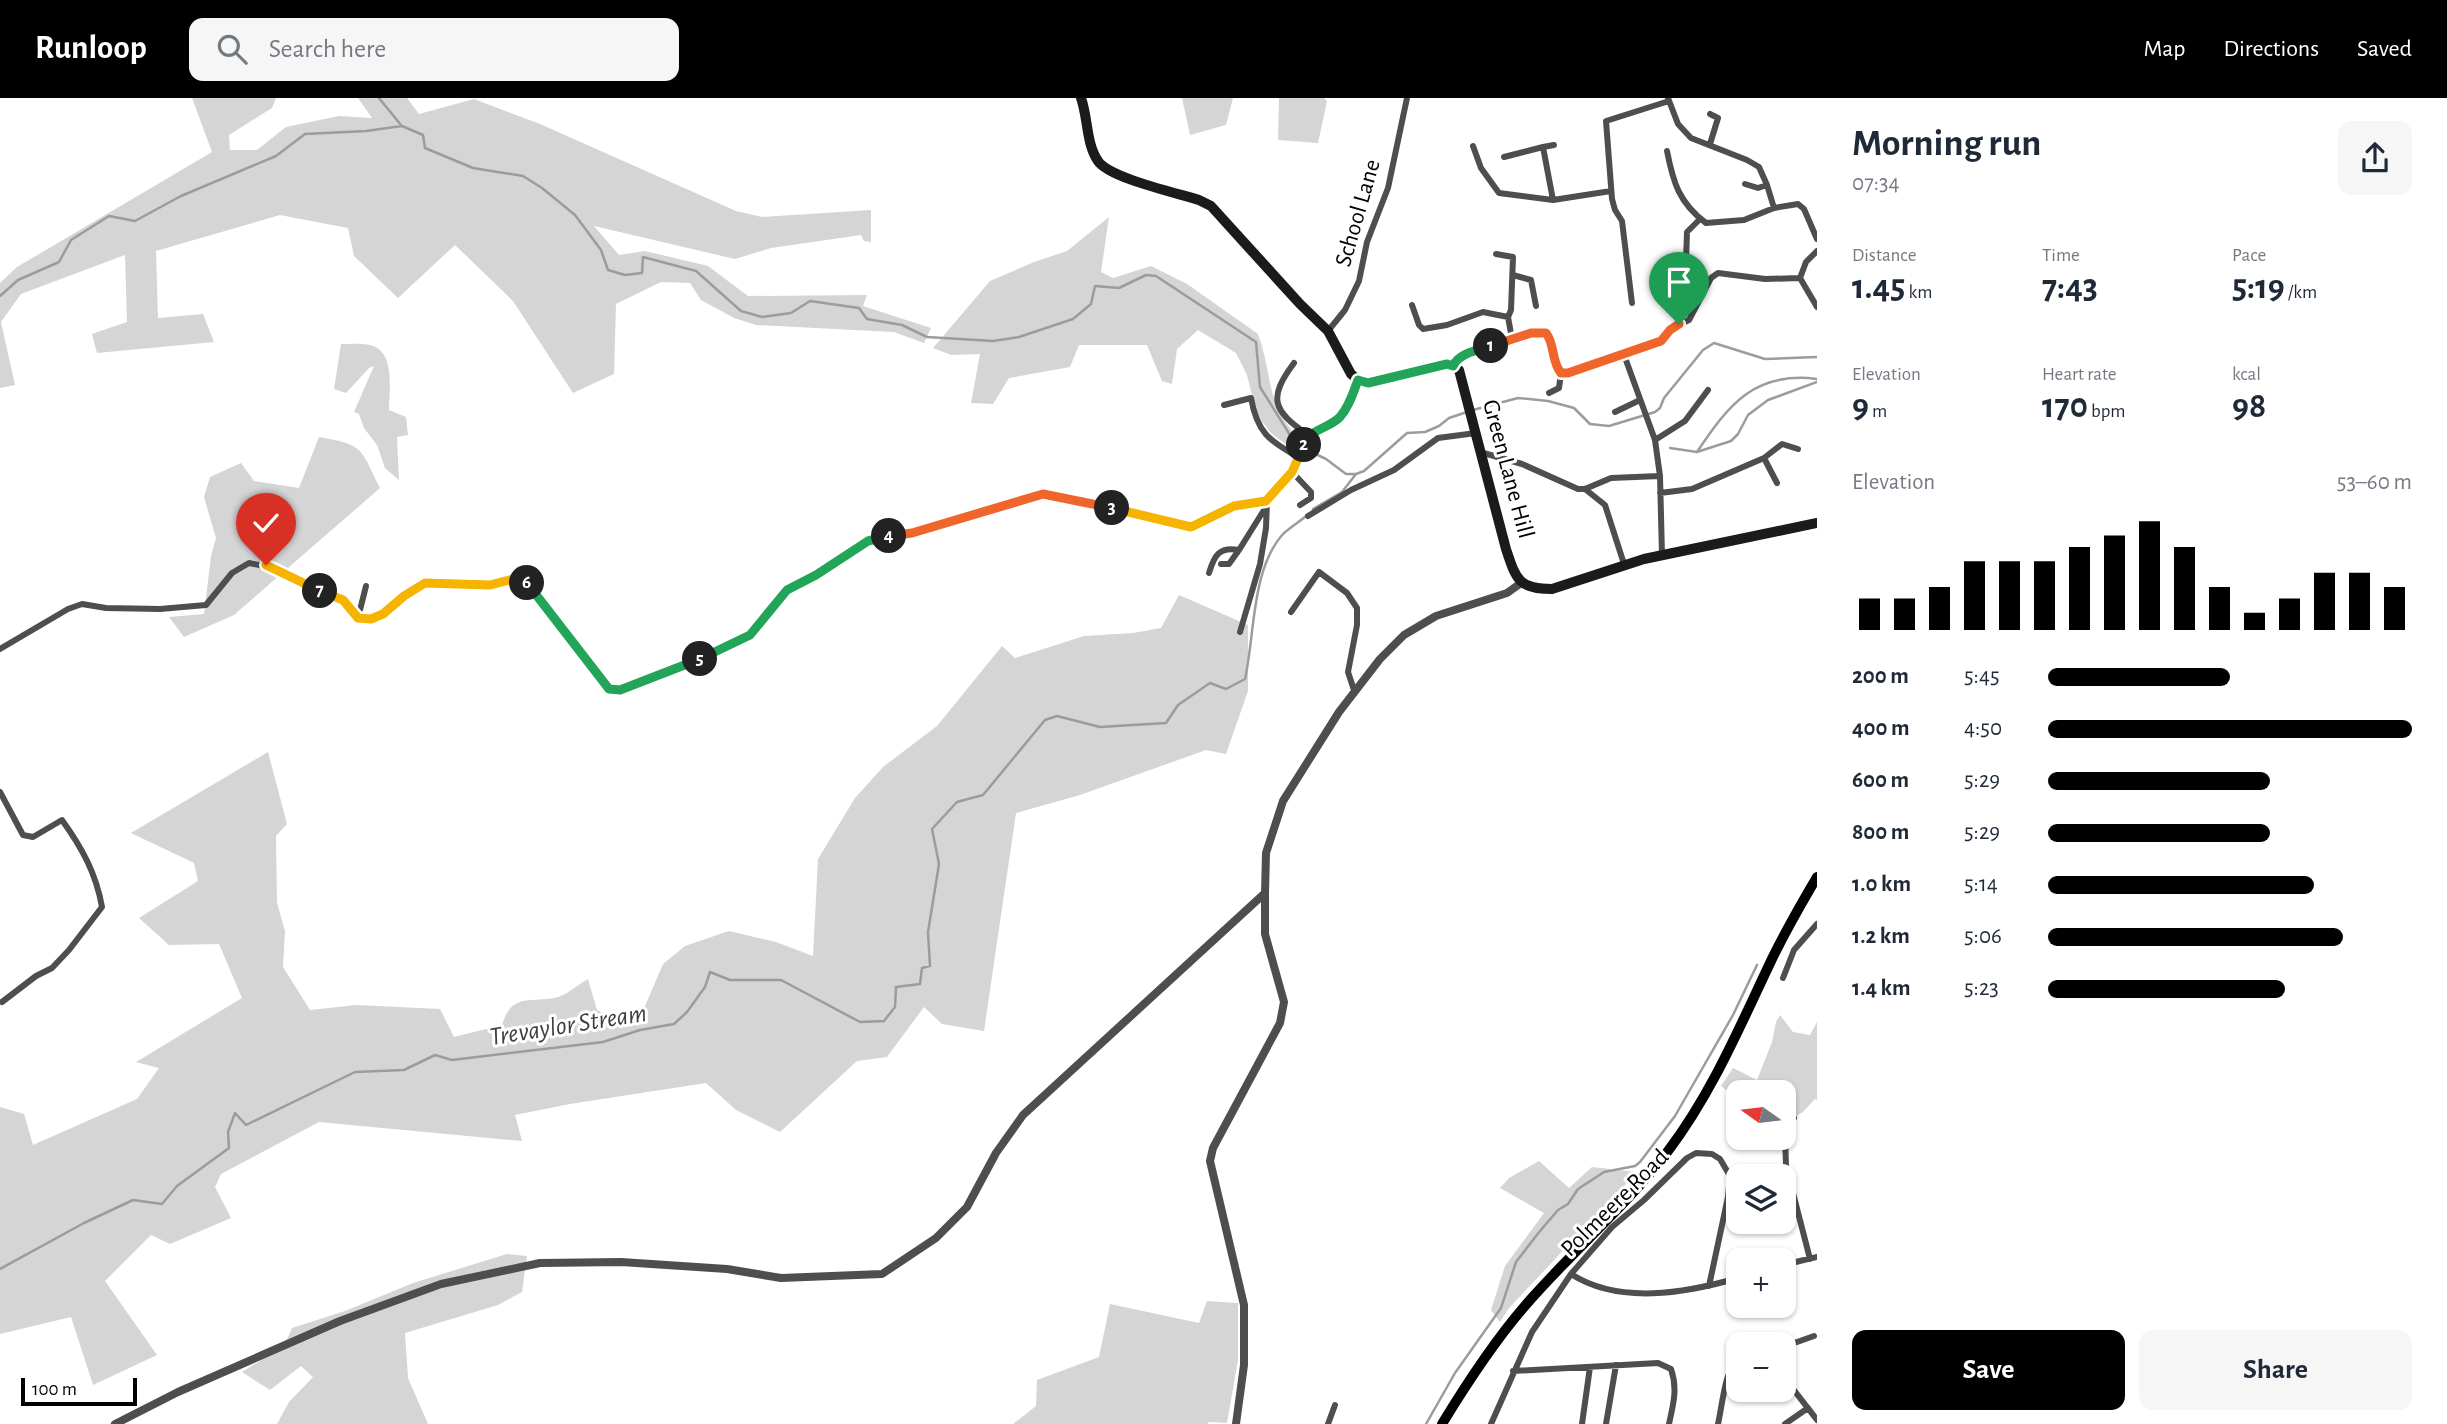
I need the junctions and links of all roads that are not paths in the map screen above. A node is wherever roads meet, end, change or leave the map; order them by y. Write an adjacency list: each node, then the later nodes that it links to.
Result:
1 (1081, 98): 28 (main road)
2 (1407, 98): 28 (street, School Lane)
3 (1668, 99): 5 (street); 13 (street)
4 (1710, 114): 5 (street)
5 (1710, 144): 12 (street)
6 (1554, 145): 8 (street)
7 (1473, 146): 14 (street)
8 (1543, 147): 10 (street); 14 (street)
9 (1667, 150): 16 (street)
10 (1504, 157)
11 (1745, 184): 12 (street)
12 (1768, 185): 15 (street)
13 (1611, 191): 14 (street); 23 (street)
14 (1553, 200)
15 (1774, 208): 16 (street); 17 (street)
16 (1700, 219): 20 (street)
17 (1817, 239)
18 (1817, 251): 22 (street)
19 (1496, 254): 21 (street)
20 (1686, 261)
21 (1513, 275): 25 (street); 27 (street)
22 (1800, 278): 26 (street); 30 (street)
23 (1632, 303)
24 (1412, 304): 27 (street)
25 (1536, 306)
26 (1817, 307)
27 (1508, 317): 29 (street)
28 (1328, 331): 34 (main road)
29 (1512, 338): 32 (street); 33 (street)
30 (1623, 352): 33 (street); 37 (street)
31 (1294, 363): 41 (street)
32 (1453, 366): 34 (main road); 40 (main road, Green Lane Hill)
33 (1561, 373): 36 (street)
34 (1358, 380): 41 (street)
35 (1708, 390): 42 (street)
36 (1549, 393)
37 (1640, 400): 39 (street); 42 (street)
38 (1224, 405): 45 (street)
39 (1615, 412)
40 (1476, 433): 44 (main road, Green Lane Hill); 54 (street)
41 (1307, 437): 45 (street)
42 (1655, 440): 48 (street)
43 (1798, 449): 46 (street)
44 (1480, 452): 50 (street); 61 (main road, Green Lane Hill)
45 (1300, 454): 47 (street)
46 (1764, 458): 49 (street); 51 (street)
47 (1292, 472): 52 (street); 53 (street)
48 (1660, 476): 50 (street); 51 (street)
49 (1777, 483)
50 (1585, 489): 59 (street)
51 (1660, 494): 57 (street)
52 (1266, 505): 56 (street); 64 (street); 65 (street)
53 (1300, 505)
54 (1308, 516)
55 (1817, 523): 57 (main road)
56 (1240, 550): 58 (street); 60 (street)
57 (1662, 555): 59 (main road)
58 (1221, 564)
59 (1624, 564): 61 (main road)
60 (1209, 573)
61 (1521, 583): 67 (street)
62 (366, 586): 64 (street)
63 (1291, 612): 67 (street)
64 (358, 618): 66 (street)
65 (1240, 632)
66 (0, 649)
67 (1354, 690): 70 (street)
68 (0, 792): 73 (street)
69 (1817, 877): 93 (highway)
70 (1265, 893): 90 (street); 91 (street)
71 (1817, 924): 72 (street)
72 (1783, 978)
73 (2, 1002)
74 (1785, 1150): 75 (street)
75 (1814, 1258): 76 (street)
76 (1796, 1262)
77 (1571, 1273): 79 (street); 79 (street, Polmeere Road); 84 (street, Polmeere Road)
78 (1726, 1281): 79 (street)
79 (1709, 1286)
80 (1814, 1336): 81 (street)
81 (1796, 1342)
82 (1616, 1366): 83 (street); 96 (street); 97 (street)
83 (1590, 1367): 84 (street); 95 (street)
84 (1513, 1371): 94 (street, Polmeere Road)
85 (1726, 1387): 98 (street)
86 (1796, 1393): 88 (street)
87 (1335, 1405): 92 (street)
88 (1808, 1408): 89 (street); 99 (street)
89 (1817, 1420)
90 (115, 1424)
91 (1236, 1424)
92 (1328, 1424)
93 (1442, 1424)
94 (1491, 1424)
95 (1582, 1424)
96 (1606, 1424)
97 (1669, 1424)
98 (1718, 1424)
99 (1785, 1424)

